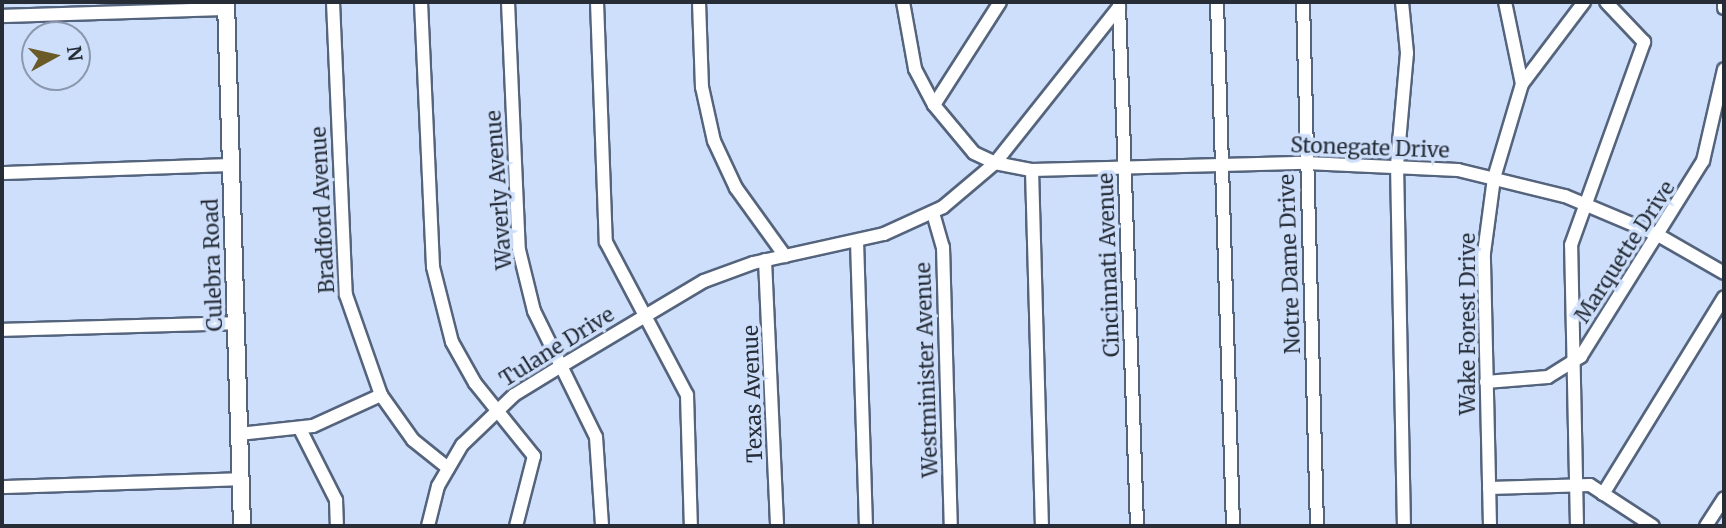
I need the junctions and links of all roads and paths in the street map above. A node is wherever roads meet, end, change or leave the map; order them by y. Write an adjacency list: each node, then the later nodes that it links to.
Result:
1 (333, 2): 45 (street, Bradford Avenue)
2 (421, 2): 46 (street)
3 (509, 2): 42 (street, Waverly Avenue)
4 (597, 2): 39 (street)
5 (699, 2): 35 (street)
6 (903, 2): 21 (street)
7 (1000, 2): 21 (street)
8 (1217, 2): 26 (street)
9 (1303, 2): 23 (street, Notre Dame Drive)
10 (1402, 2): 24 (street)
11 (1505, 2): 20 (street, Wake Forest Drive)
12 (1584, 2): 20 (street)
13 (1606, 2): 31 (street)
14 (1724, 2): 17 (street)
15 (226, 5): 18 (street); 25 (main road, Culebra Road)
16 (1119, 5): 22 (street); 27 (street, Cincinnati Avenue)
17 (1724, 8)
18 (2, 16)
19 (1724, 69): 33 (street, Marquette Drive)
20 (1522, 84): 30 (street, Wake Forest Drive)
21 (933, 105): 22 (street)
22 (995, 163): 28 (street, Stonegate Drive); 32 (street)
23 (1306, 163): 24 (street, Stonegate Drive); 26 (street, Stonegate Drive); 68 (street, Notre Dame Drive)
24 (1397, 164): 30 (street, Stonegate Drive); 69 (street)
25 (231, 165): 29 (street); 40 (main road, Culebra Road)
26 (1222, 166): 27 (street, Stonegate Drive); 67 (street)
27 (1125, 169): 28 (street, Stonegate Drive); 66 (street, Cincinnati Avenue)
28 (1032, 170): 65 (street)
29 (2, 173)
30 (1494, 178): 31 (street, Stonegate Drive); 44 (street, Wake Forest Drive)
31 (1586, 204): 33 (street, Stonegate Drive); 43 (street)
32 (933, 213): 34 (street); 64 (street, Westminister Avenue)
33 (1658, 235): 37 (street, Stonegate Drive); 43 (street, Marquette Drive)
34 (857, 241): 35 (street); 63 (street)
35 (785, 256): 36 (street, Tulane Drive)
36 (765, 260): 39 (street, Tulane Drive); 62 (street, Texas Avenue)
37 (1724, 273)
38 (1724, 297): 54 (street)
39 (643, 315): 42 (street, Tulane Drive); 61 (street)
40 (236, 323): 41 (street); 48 (main road, Culebra Road)
41 (2, 330)
42 (563, 365): 46 (street, Tulane Drive); 60 (street, Waverly Avenue)
43 (1572, 365): 44 (street); 51 (street)
44 (1486, 382): 53 (street, Wake Forest Drive)
45 (381, 395): 47 (street); 49 (street, Bradford Avenue)
46 (496, 410): 49 (street, Tulane Drive); 59 (street)
47 (300, 429): 48 (street); 57 (street)
48 (239, 434): 50 (main road, Culebra Road)
49 (448, 468): 58 (street, Tulane Drive)
50 (240, 479): 52 (street); 56 (main road, Culebra Road)
51 (1575, 483): 53 (street); 54 (street); 71 (street)
52 (2, 487)
53 (1489, 488): 70 (street, Wake Forest Drive)
54 (1603, 494): 72 (street)
55 (1724, 498): 73 (street)
56 (242, 526)
57 (337, 526)
58 (428, 526)
59 (516, 526)
60 (602, 526)
61 (691, 526)
62 (777, 526)
63 (866, 526)
64 (951, 526)
65 (1042, 526)
66 (1137, 526)
67 (1233, 526)
68 (1317, 526)
69 (1404, 526)
70 (1490, 526)
71 (1577, 526)
72 (1653, 526)
73 (1706, 526)

